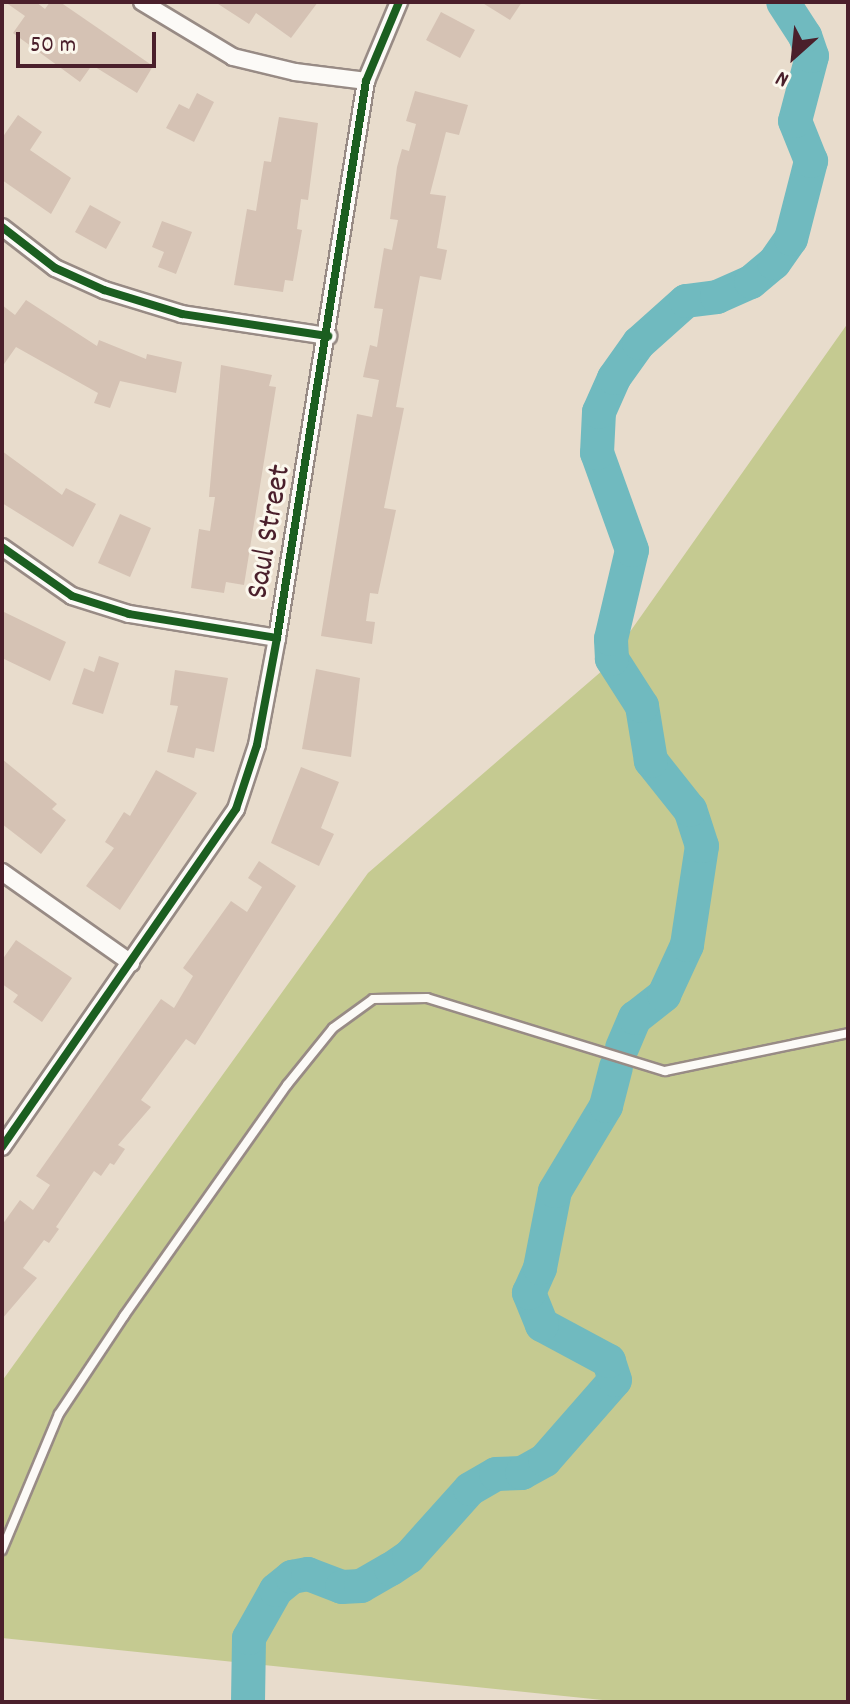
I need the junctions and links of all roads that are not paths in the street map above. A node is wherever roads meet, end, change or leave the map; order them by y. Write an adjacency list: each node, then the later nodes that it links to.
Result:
1 (142, 2): 3 (street)
2 (399, 2): 3 (street, Saul Street)
3 (366, 81): 5 (street, Saul Street)
4 (2, 227): 5 (street)
5 (328, 336): 7 (street, Saul Street)
6 (2, 547): 7 (street)
7 (277, 638): 9 (street, Saul Street)
8 (2, 872): 9 (street)
9 (131, 963): 11 (street, Saul Street)
10 (848, 1033): 12 (lane)
11 (2, 1147)
12 (2, 1550)

